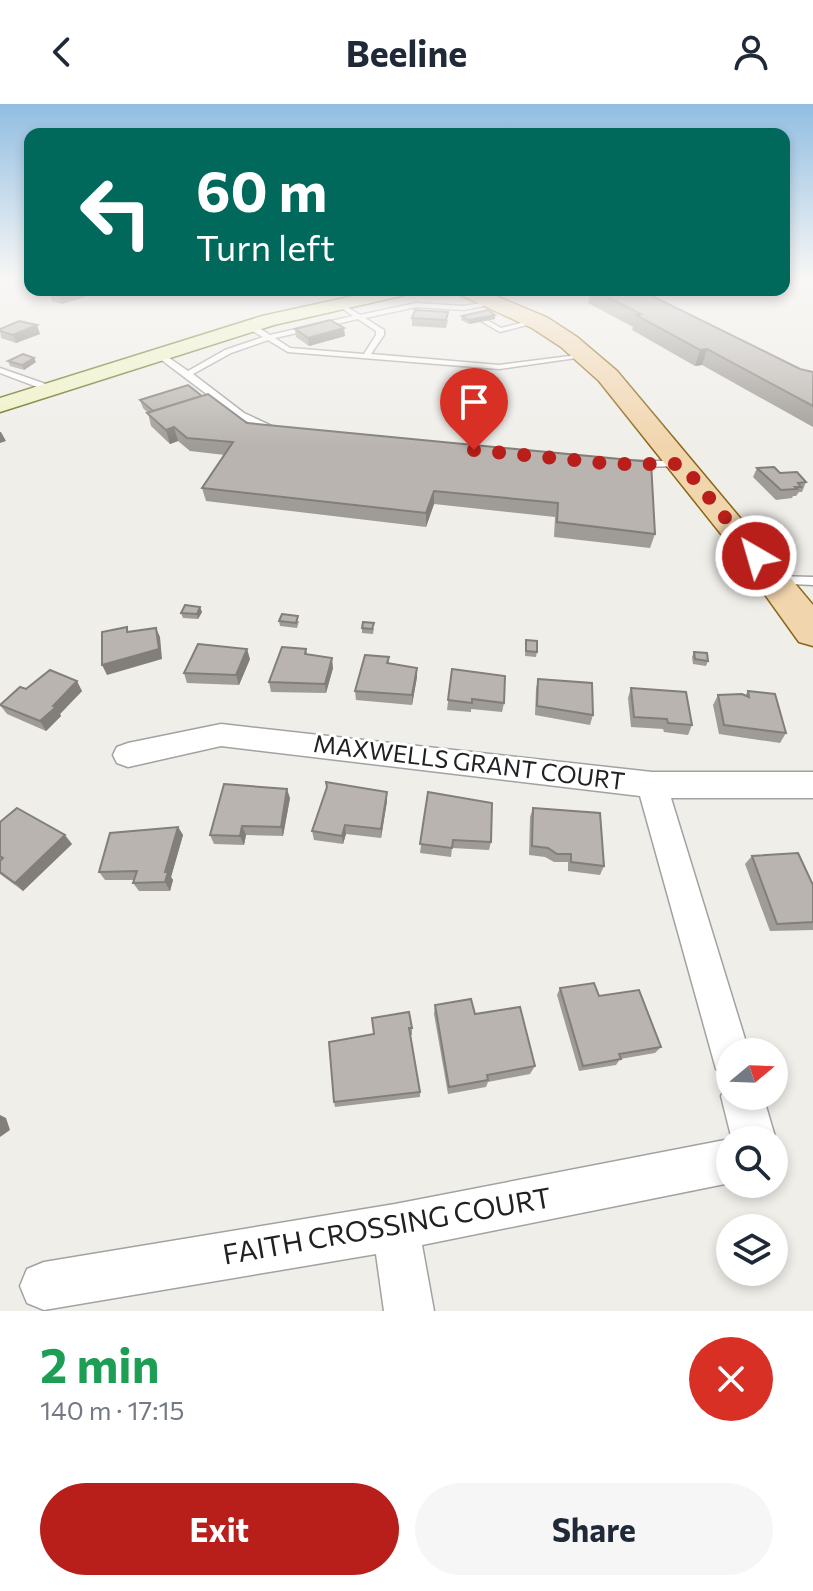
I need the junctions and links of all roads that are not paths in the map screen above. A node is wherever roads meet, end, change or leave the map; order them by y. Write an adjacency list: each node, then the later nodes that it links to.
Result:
1 (227, 333): 7 (main road)
2 (261, 333): 6 (lane)
3 (293, 333): 6 (lane)
4 (380, 333): 8 (lane)
5 (554, 333): 9 (main road)
6 (270, 339): 8 (lane); 11 (lane)
7 (159, 355): 11 (lane); 12 (main road)
8 (366, 356): 9 (lane)
9 (586, 356): 16 (main road)
10 (0, 370): 12 (lane)
11 (190, 373): 14 (lane)
12 (51, 389): 13 (main road)
13 (0, 405)
14 (279, 430)
15 (623, 464): 16 (lane)
16 (682, 464): 17 (main road)
17 (774, 580): 18 (lane); 19 (main road)
18 (813, 581)
19 (813, 632)
20 (128, 755): 21 (street, MAXWELLS GRANT COURT)
21 (652, 785): 22 (street, MAXWELLS GRANT COURT); 23 (street)
22 (813, 785)
23 (725, 1038)
24 (716, 1164): 25 (street, FAITH CROSSING COURT)
25 (395, 1227): 26 (street, FAITH CROSSING COURT); 27 (street)
26 (44, 1286)
27 (409, 1311)

